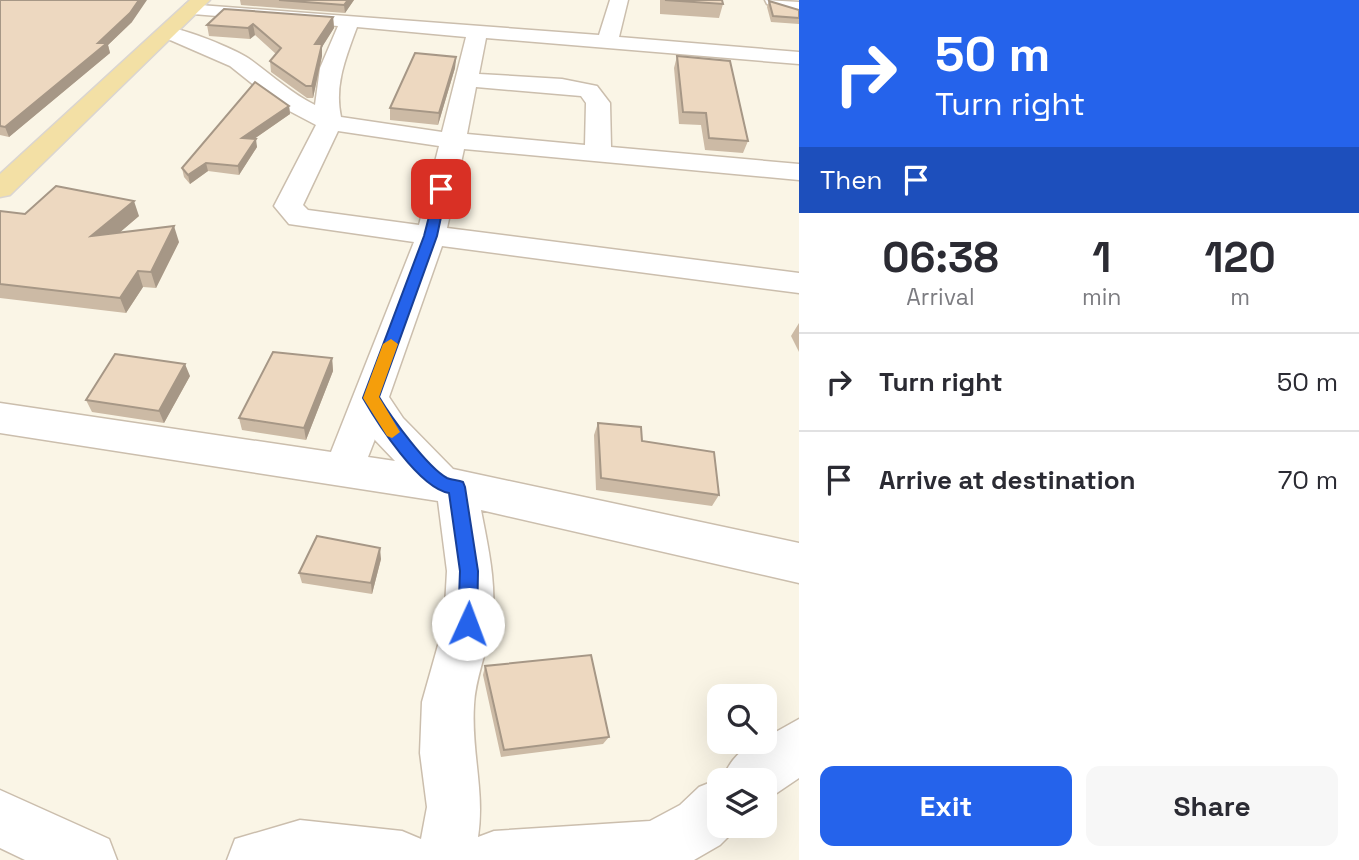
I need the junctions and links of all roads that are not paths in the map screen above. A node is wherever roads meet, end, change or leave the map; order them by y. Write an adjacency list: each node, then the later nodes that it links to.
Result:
1 (620, 0): 8 (street)
2 (774, 0): 4 (street)
3 (197, 4): 5 (street); 7 (main road)
4 (799, 8)
5 (350, 20): 6 (street); 11 (street)
6 (478, 30): 8 (street); 10 (street)
7 (168, 32): 11 (street); 14 (main road)
8 (608, 41): 9 (street)
9 (799, 58)
10 (466, 80): 12 (street); 13 (street)
11 (330, 122): 12 (street); 17 (street)
12 (452, 141): 13 (street); 17 (street)
13 (598, 154): 15 (street)
14 (10, 170): 16 (main road)
15 (799, 172)
16 (0, 189)
17 (430, 236): 18 (street); 19 (street)
18 (799, 283)
19 (371, 398): 21 (street); 22 (street)
20 (0, 418): 21 (street)
21 (344, 469): 22 (street)
22 (450, 486): 23 (street); 31 (street)
23 (799, 563)
24 (799, 746): 25 (street)
25 (767, 768)
26 (0, 818): 28 (street)
27 (707, 818): 32 (street)
28 (88, 860)
29 (256, 860): 30 (street)
30 (401, 860)
31 (446, 860)
32 (494, 860)

